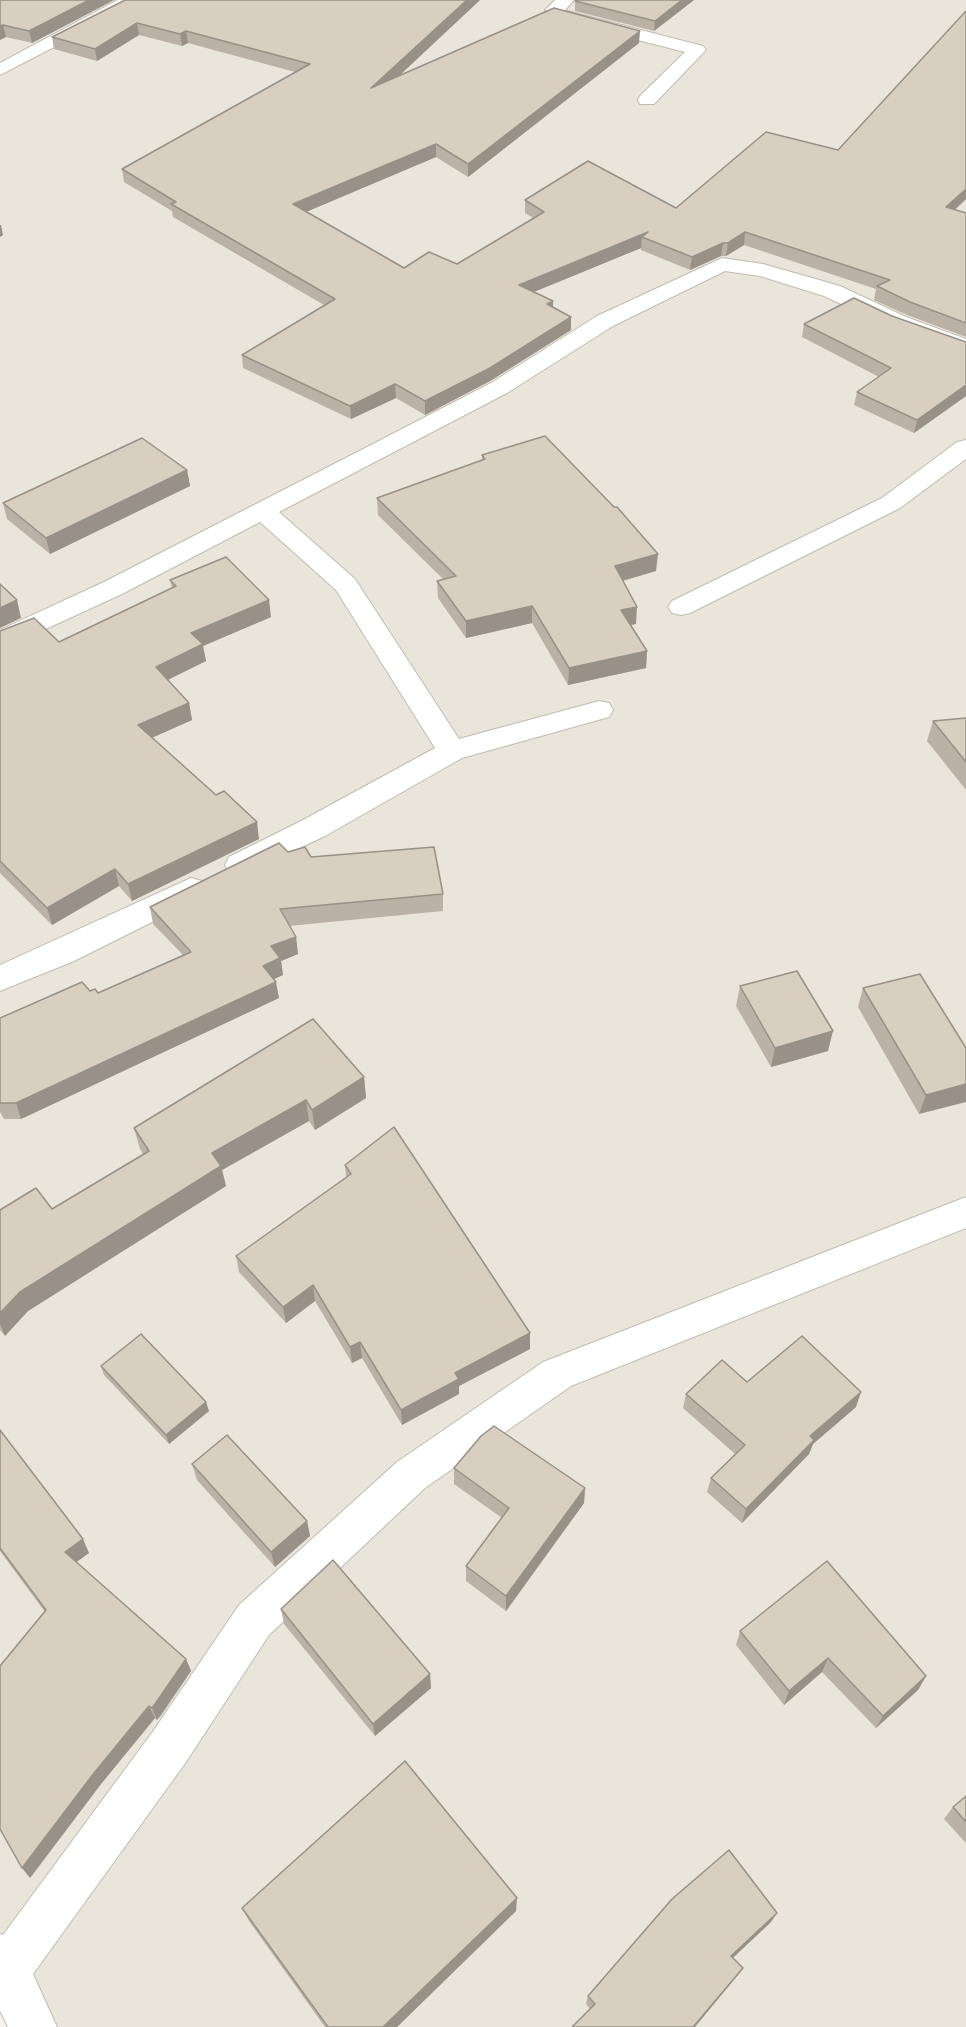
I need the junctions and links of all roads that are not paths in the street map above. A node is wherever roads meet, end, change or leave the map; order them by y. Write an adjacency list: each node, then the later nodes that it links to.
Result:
1 (131, 0): 3 (street)
2 (566, 0): 4 (street)
3 (0, 70)
4 (647, 100)
5 (966, 347): 7 (street)
6 (966, 447): 8 (street)
7 (262, 510): 9 (street); 11 (street)
8 (681, 607)
9 (0, 641)
10 (599, 710): 11 (street)
11 (452, 751): 12 (street)
12 (0, 979)
13 (966, 1212): 14 (street)
14 (3, 1965): 15 (street)
15 (33, 2027)

